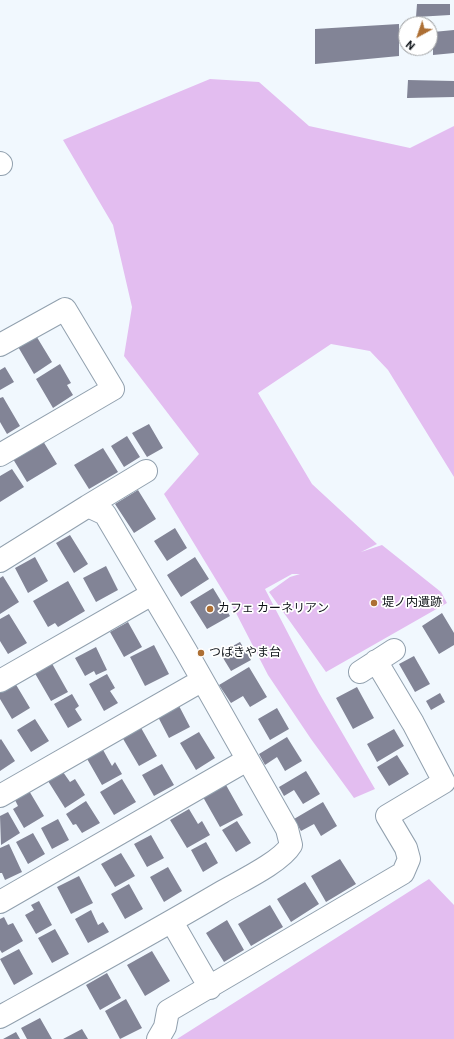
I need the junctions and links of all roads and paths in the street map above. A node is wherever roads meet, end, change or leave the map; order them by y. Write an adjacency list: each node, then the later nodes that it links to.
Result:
1 (0, 345): 2 (street)
2 (0, 455)
3 (146, 471): 4 (street)
4 (88, 506): 5 (street); 6 (street)
5 (0, 561)
6 (152, 594): 8 (street); 9 (street)
7 (377, 661): 14 (street)
8 (201, 680): 10 (street); 11 (street)
9 (0, 681)
10 (247, 760): 12 (street); 13 (street)
11 (0, 796)
12 (0, 902)
13 (172, 922): 14 (street); 15 (street)
14 (210, 988): 16 (street)
15 (0, 1017)
16 (158, 1039)

